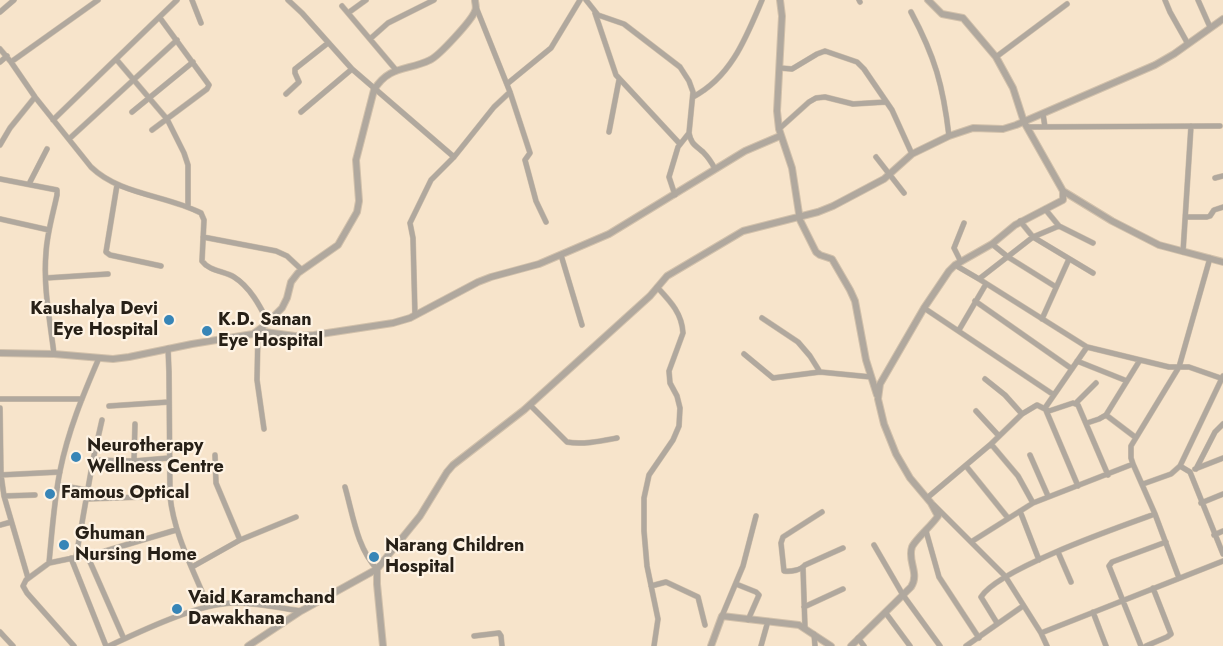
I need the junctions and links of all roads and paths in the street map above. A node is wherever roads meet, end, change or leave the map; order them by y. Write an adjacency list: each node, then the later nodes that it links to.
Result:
1 (14, 0): 19 (street)
2 (98, 0): 36 (street)
3 (177, 0): 23 (street)
4 (192, 0): 25 (street)
5 (288, 0): 29 (street)
6 (366, 0): 22 (street)
7 (434, 0): 27 (street)
8 (474, 0): 18 (street)
9 (580, 0): 43 (street)
10 (586, 0): 20 (street)
11 (762, 0): 48 (street)
12 (780, 0): 38 (street)
13 (928, 0): 33 (street)
14 (1165, 0): 30 (street)
15 (1198, 0): 26 (street)
16 (1067, 4): 33 (street)
17 (342, 6): 22 (street)
18 (476, 7): 40 (street); 43 (street)
19 (0, 12)
20 (595, 12): 42 (street); 48 (street)
21 (911, 12): 64 (street)
22 (348, 13): 27 (street)
23 (160, 18): 28 (street); 34 (street)
24 (1223, 18): 26 (street)
25 (201, 23)
26 (1210, 27): 30 (street)
27 (370, 39): 40 (street)
28 (176, 40): 37 (street); 41 (street)
29 (328, 43): 39 (street); 46 (street)
30 (1188, 44): 53 (street)
31 (0, 49): 32 (street)
32 (7, 56): 35 (street); 36 (street)
33 (996, 57): 56 (street)
34 (116, 59): 41 (street); 55 (street)
35 (0, 62)
36 (11, 62): 49 (street)
37 (193, 62): 47 (street); 54 (street)
38 (780, 68): 50 (street); 62 (street)
39 (352, 70): 44 (street); 52 (street)
40 (396, 70): 44 (street)
41 (134, 78): 47 (street); 65 (street)
42 (619, 80): 61 (street); 67 (street)
43 (507, 84): 45 (street)
44 (374, 90): 70 (street); 105 (street)
45 (510, 92): 70 (street); 89 (street)
46 (286, 94)
47 (150, 97): 51 (street); 54 (street)
48 (693, 97): 63 (street)
49 (35, 98): 55 (street); 66 (street)
50 (886, 102): 62 (street); 69 (street)
51 (132, 112)
52 (301, 112)
53 (1043, 114): 56 (street); 59 (street)
54 (167, 119): 60 (street); 82 (street)
55 (53, 120): 65 (street)
56 (1026, 125): 59 (street); 64 (street); 79 (street)
57 (1191, 126): 58 (street); 59 (street); 86 (street)
58 (1220, 126)
59 (1045, 127)
60 (152, 130)
61 (610, 132)
62 (779, 132): 72 (street); 85 (street)
63 (689, 133): 67 (street); 72 (street)
64 (949, 136): 69 (street)
65 (69, 139): 78 (street)
66 (0, 144)
67 (680, 144): 81 (street)
68 (47, 149): 77 (street)
69 (912, 154): 73 (street)
70 (454, 157): 115 (street)
71 (876, 157): 73 (street)
72 (716, 169): 81 (street)
73 (889, 175): 80 (street); 85 (street)
74 (1223, 176): 75 (street)
75 (1216, 178)
76 (0, 179): 77 (street)
77 (29, 184): 92 (street)
78 (117, 185): 82 (street); 104 (street)
79 (1063, 191): 84 (street); 97 (street)
80 (904, 193)
81 (675, 195): 98 (street)
82 (188, 207): 93 (street)
83 (1223, 207): 86 (street)
84 (1045, 209): 88 (street); 91 (street)
85 (799, 216): 112 (street); 133 (street)
86 (1186, 218): 97 (street)
87 (0, 219): 92 (street)
88 (1020, 221): 94 (street); 96 (street)
89 (546, 222)
90 (964, 223): 103 (street)
91 (1059, 226): 94 (street); 95 (street)
92 (49, 230): 108 (street)
93 (203, 237): 105 (street); 118 (street)
94 (1033, 237): 99 (street); 101 (street)
95 (1093, 243)
96 (992, 244): 99 (street); 103 (street)
97 (1183, 252): 100 (street)
98 (561, 255): 115 (street); 119 (street)
99 (1008, 257): 109 (street); 111 (street)
100 (1210, 258): 102 (street); 130 (street)
101 (1069, 259): 106 (street); 111 (street)
102 (1223, 262)
103 (958, 264): 109 (street); 114 (street)
104 (162, 266)
105 (302, 270): 118 (street)
106 (1093, 273)
107 (108, 274): 108 (street)
108 (46, 278): 125 (street)
109 (979, 279): 110 (street)
110 (986, 284): 113 (street); 117 (street)
111 (1056, 287): 117 (street)
112 (657, 288): 144 (street); 221 (street)
113 (975, 301): 120 (street); 131 (street)
114 (924, 308): 120 (street); 141 (street)
115 (415, 315): 121 (street)
116 (762, 318): 132 (street)
117 (1042, 318): 122 (street)
118 (268, 322): 121 (street)
119 (582, 325)
120 (958, 330): 138 (street)
121 (258, 331): 123 (street); 155 (street)
122 (1087, 347): 128 (street); 129 (street)
123 (168, 348): 127 (street); 142 (street)
124 (0, 353): 125 (street)
125 (54, 354): 127 (street)
126 (744, 354): 132 (street)
127 (99, 358): 140 (street)
128 (1140, 360): 130 (street); 136 (street)
129 (1077, 361): 131 (street); 136 (street)
130 (1179, 368): 134 (street); 157 (street)
131 (1072, 369): 138 (street)
132 (820, 372): 133 (street)
133 (870, 377): 141 (street)
134 (1223, 377): 169 (street)
135 (985, 379): 149 (street)
136 (1127, 381): 150 (street)
137 (1096, 383): 143 (street)
138 (1054, 395): 147 (street)
139 (0, 399): 140 (street)
140 (82, 399): 171 (street)
141 (878, 399): 186 (street)
142 (169, 402): 145 (street); 163 (street)
143 (1076, 403): 147 (street); 152 (street)
144 (530, 405): 158 (street); 215 (street)
145 (109, 406)
146 (0, 408): 160 (street)
147 (1045, 408): 149 (street); 177 (street)
148 (976, 411): 156 (street)
149 (1022, 414): 156 (street)
150 (1106, 415): 152 (street); 157 (street)
151 (102, 420): 165 (street)
152 (1087, 423): 174 (street)
153 (135, 424): 166 (street)
154 (1223, 424): 170 (street)
155 (264, 429)
156 (999, 436): 159 (street)
157 (1135, 437): 167 (street)
158 (616, 438)
159 (991, 444): 168 (street); 188 (street)
160 (0, 452): 173 (street)
161 (215, 455): 201 (street)
162 (1030, 455): 184 (street)
163 (169, 458): 166 (street); 183 (street)
164 (1223, 458): 170 (street)
165 (93, 460): 166 (street); 179 (street)
166 (134, 461)
167 (1133, 464): 174 (street); 175 (street)
168 (966, 466): 186 (street); 194 (street)
169 (1180, 466): 172 (street); 175 (street)
170 (1196, 469): 172 (street)
171 (60, 472): 173 (street); 176 (street)
172 (1190, 472): 187 (street)
173 (1, 475): 182 (street)
174 (1108, 475): 177 (street)
175 (1143, 484): 191 (street)
176 (58, 485): 179 (street); 212 (street)
177 (1078, 486): 184 (street)
178 (345, 487): 215 (street)
179 (88, 490): 185 (street)
180 (1223, 494): 187 (street)
181 (35, 495): 182 (street)
182 (4, 496): 195 (street)
183 (170, 496): 185 (street); 197 (street)
184 (1048, 496): 188 (street)
185 (86, 499): 209 (street)
186 (929, 500): 198 (street); 202 (street)
187 (1201, 502): 200 (street)
188 (1033, 503): 189 (street)
189 (1020, 510): 194 (street); 210 (street)
190 (822, 512): 214 (street)
191 (1155, 514): 203 (street); 206 (street)
192 (756, 516): 220 (street)
193 (296, 517): 201 (street)
194 (1008, 518): 202 (street)
195 (11, 522): 196 (street); 217 (street)
196 (0, 525)
197 (176, 530): 208 (street); 213 (street)
198 (926, 531): 224 (street); 243 (street)
199 (1223, 532): 200 (street)
200 (1214, 535): 207 (street)
201 (240, 540): 213 (street)
202 (971, 542): 216 (street)
203 (1166, 542): 218 (street); 225 (street)
204 (874, 545): 224 (street)
205 (843, 548): 214 (street)
206 (1058, 552): 210 (street); 219 (street)
207 (1223, 554)
208 (87, 555): 209 (street); 244 (street)
209 (73, 558): 212 (street); 248 (street)
210 (1039, 560): 216 (street)
211 (1223, 561): 218 (street)
212 (49, 562): 217 (street)
213 (192, 567): 226 (street)
214 (803, 568): 228 (street)
215 (377, 570): 229 (street); 250 (street)
216 (1006, 576): 227 (street); 235 (street)
217 (28, 578): 247 (street)
218 (1179, 578): 222 (street)
219 (1071, 582)
220 (736, 584): 232 (street); 233 (street)
221 (652, 586): 236 (street); 252 (street)
222 (1153, 588): 225 (street); 264 (street)
223 (843, 589): 228 (street)
224 (903, 594): 230 (street); 260 (street)
225 (1123, 600): 231 (street); 263 (street)
226 (208, 606): 229 (street); 244 (street)
227 (1023, 606): 235 (street); 239 (street)
228 (804, 607): 237 (street)
229 (302, 611): 249 (street)
230 (885, 612): 242 (street); 259 (street)
231 (1093, 612): 239 (street); 262 (street)
232 (722, 616): 233 (street); 253 (street)
233 (748, 620): 234 (street)
234 (768, 621): 237 (street); 254 (street)
235 (997, 623): 243 (street)
236 (705, 625)
237 (805, 628): 240 (street)
238 (0, 632): 246 (street)
239 (1041, 633): 245 (street)
240 (814, 634): 255 (street); 256 (street)
241 (474, 636): 251 (street)
242 (858, 638): 257 (street); 258 (street)
243 (979, 638): 261 (street)
244 (124, 639): 248 (street)
245 (1044, 645)
246 (13, 646)
247 (74, 646)
248 (107, 646)
249 (248, 646)
250 (383, 646)
251 (502, 646)
252 (654, 646)
253 (711, 646)
254 (761, 646)
255 (815, 646)
256 (831, 646)
257 (851, 646)
258 (864, 646)
259 (910, 646)
260 (940, 646)
261 (966, 646)
262 (1106, 646)
263 (1142, 646)
264 (1146, 646)

